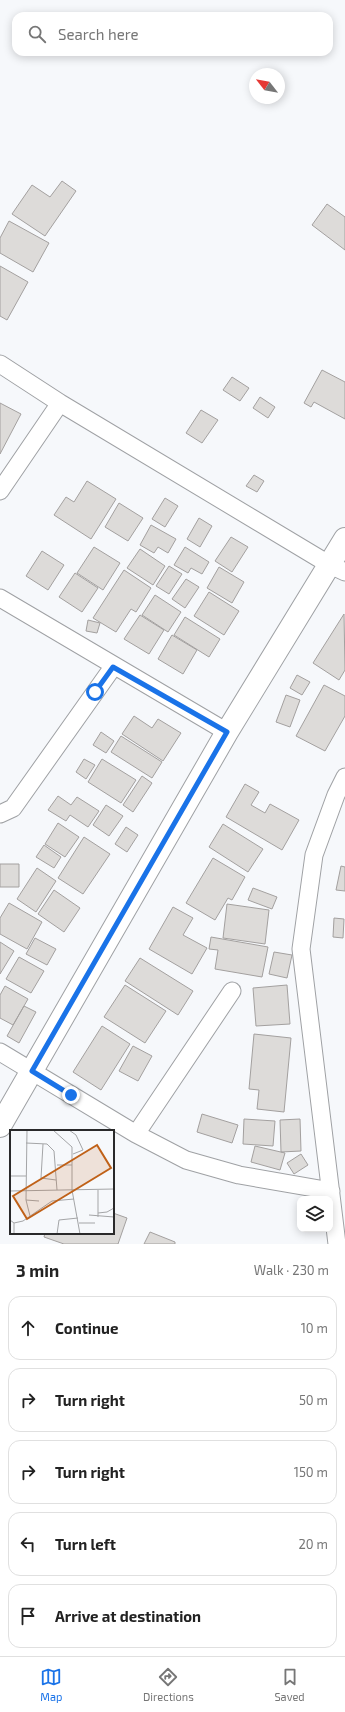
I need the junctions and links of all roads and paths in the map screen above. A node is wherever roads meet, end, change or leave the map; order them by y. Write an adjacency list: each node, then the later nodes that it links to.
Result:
1 (0, 364): 2 (street)
2 (60, 403): 3 (street); 5 (street)
3 (0, 491)
4 (345, 540): 5 (street)
5 (337, 569): 8 (street)
6 (0, 598): 7 (street)
7 (113, 667): 8 (street); 10 (street)
8 (227, 732): 13 (street)
9 (345, 777): 16 (street)
10 (0, 814)
11 (232, 991): 15 (street)
12 (0, 1052): 13 (street)
13 (32, 1071): 14 (street); 15 (street)
14 (0, 1126)
15 (136, 1134): 16 (street)
16 (331, 1191): 17 (street)
17 (337, 1244)

